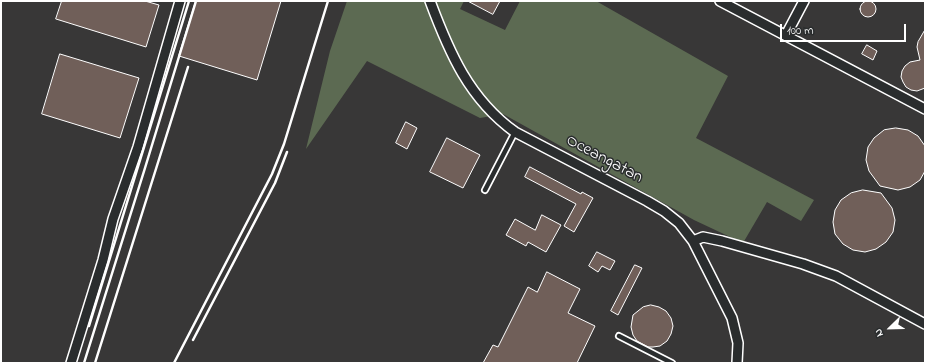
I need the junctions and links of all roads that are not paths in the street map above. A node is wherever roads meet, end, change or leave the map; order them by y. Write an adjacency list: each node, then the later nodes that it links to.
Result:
1 (180, 1): 12 (street)
2 (430, 1): 7 (street, Oceangatan)
3 (720, 1): 5 (street)
4 (804, 1): 5 (street)
5 (786, 35): 6 (street)
6 (925, 109)
7 (515, 132): 8 (lane); 9 (street, Oceangatan)
8 (485, 190)
9 (693, 241): 10 (street); 14 (street, Oceangatan)
10 (925, 324)
11 (619, 336): 13 (lane)
12 (71, 363)
13 (672, 363)
14 (737, 363)

